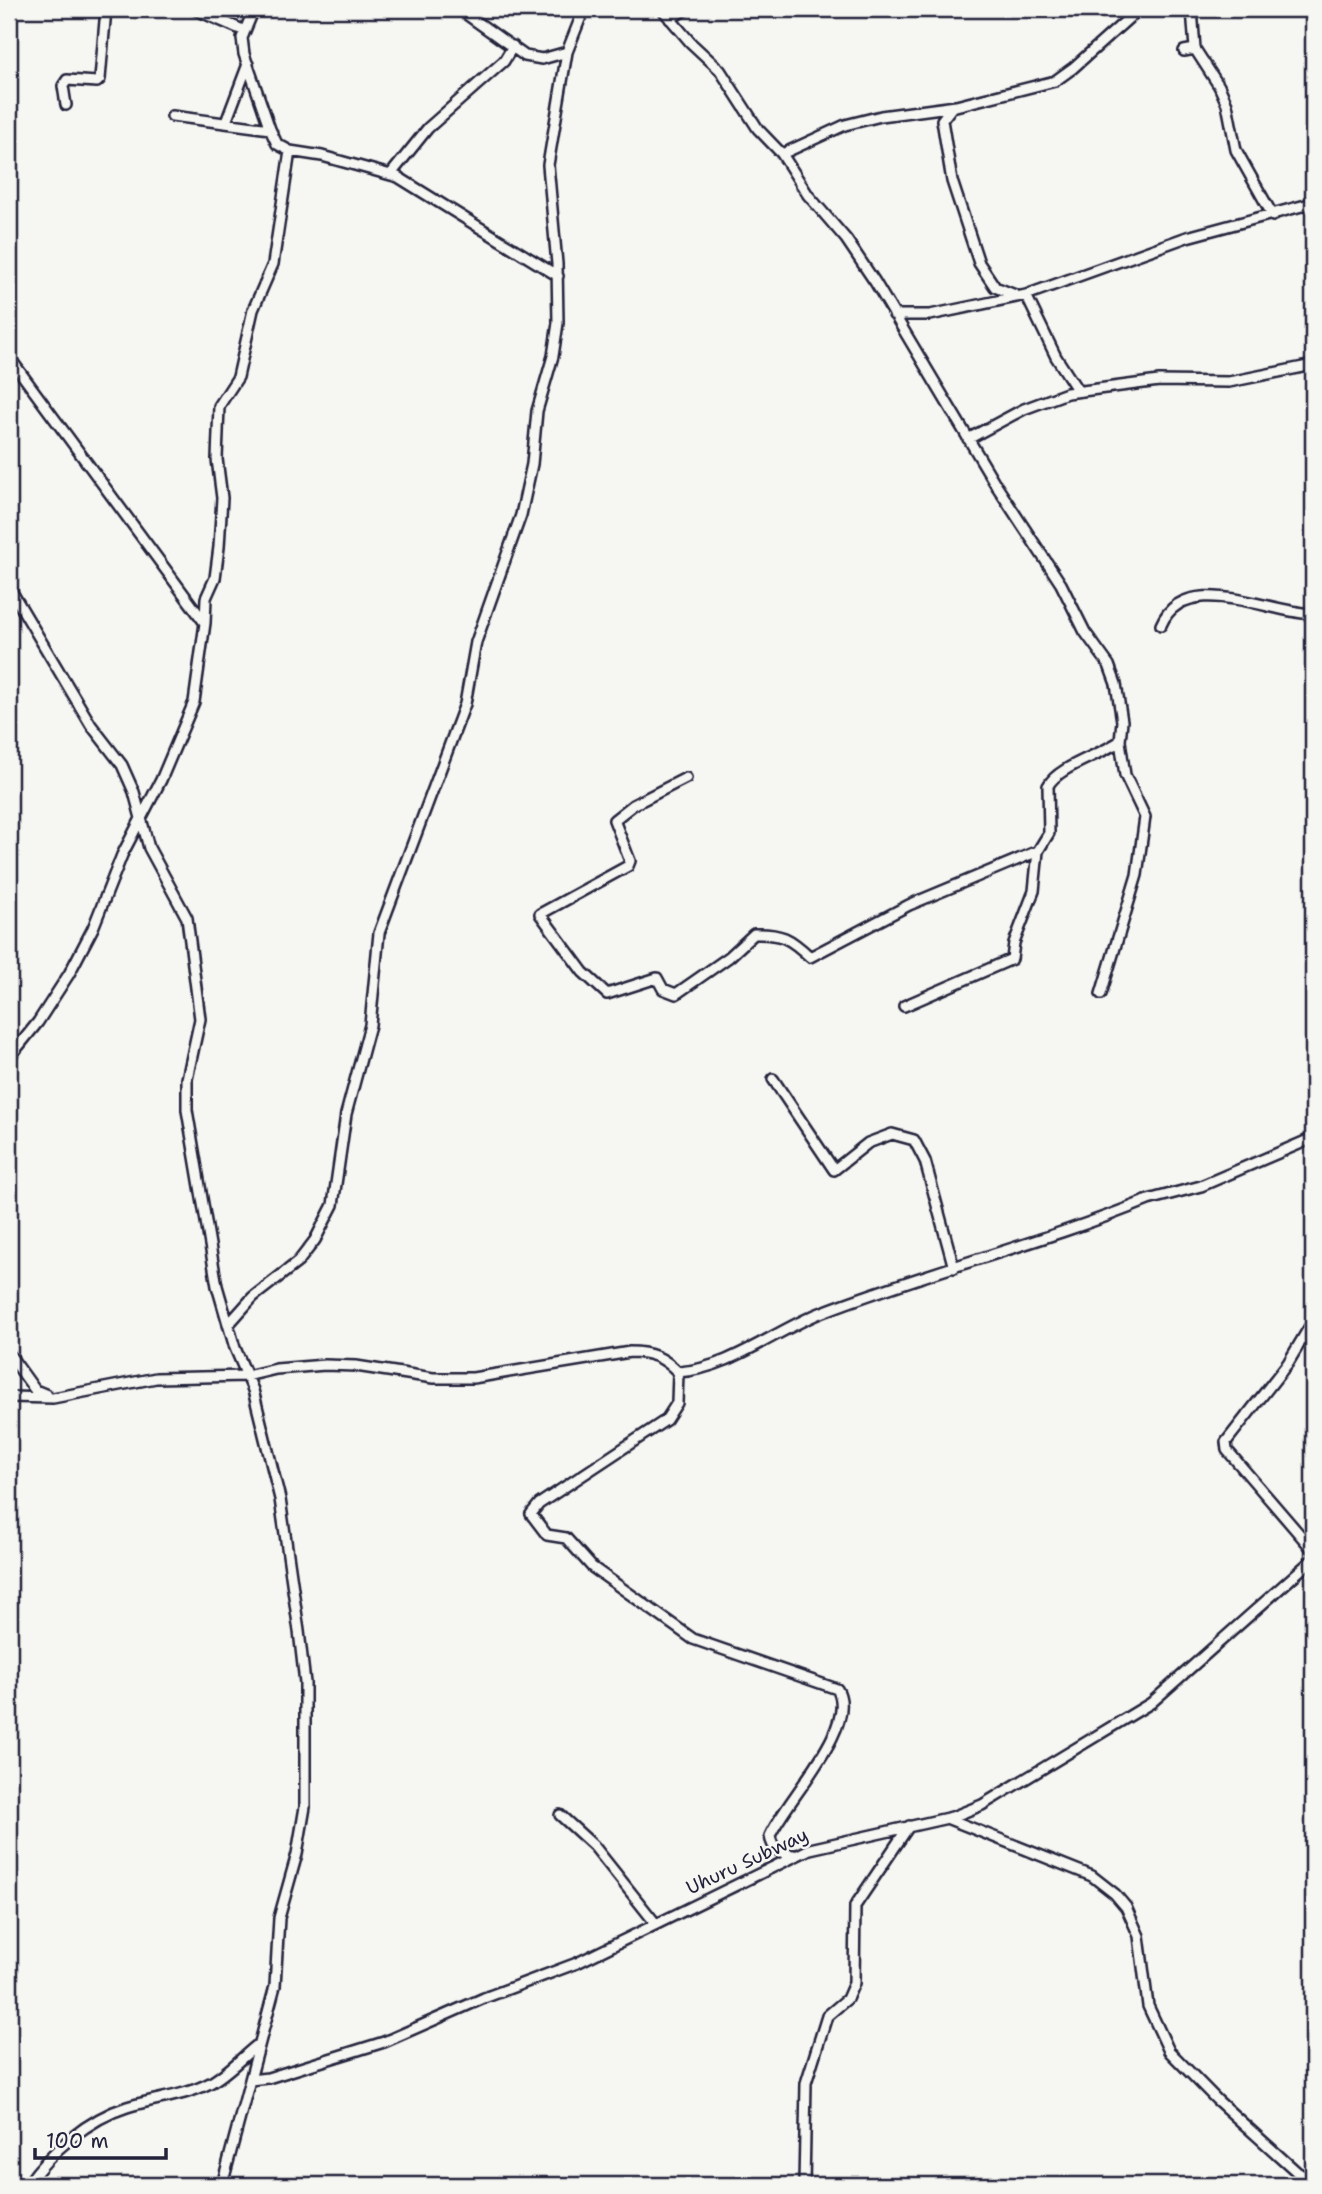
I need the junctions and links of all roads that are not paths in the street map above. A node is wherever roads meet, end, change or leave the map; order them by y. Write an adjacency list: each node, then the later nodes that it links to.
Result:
1 (106, 9): 17 (street)
2 (194, 9): 11 (street)
3 (254, 9): 11 (street)
4 (459, 9): 12 (street)
5 (584, 9): 15 (street)
6 (662, 9): 10 (street)
7 (686, 9): 10 (street)
8 (1139, 9): 18 (street)
9 (1192, 9): 13 (street)
10 (670, 19): 23 (street)
11 (245, 31): 16 (street)
12 (513, 46): 15 (street); 24 (street)
13 (1195, 49): 14 (street); 26 (street)
14 (1184, 51)
15 (567, 52): 27 (street)
16 (248, 64): 20 (street); 21 (street)
17 (66, 105)
18 (952, 107): 23 (street); 28 (street)
19 (172, 116): 20 (street)
20 (226, 122): 21 (street)
21 (270, 129): 22 (street)
22 (290, 151): 24 (street); 36 (street)
23 (782, 155): 29 (street)
24 (391, 174): 27 (street)
25 (1313, 203): 26 (street)
26 (1273, 216): 28 (street)
27 (558, 276): 49 (street)
28 (1022, 295): 29 (street); 32 (street)
29 (894, 315): 33 (street)
30 (9, 357): 36 (street)
31 (1313, 365): 32 (street)
32 (1078, 391): 33 (street)
33 (968, 439): 38 (street)
34 (9, 587): 40 (street)
35 (1313, 614): 37 (street)
36 (205, 623): 40 (street)
37 (1161, 625)
38 (1120, 741): 41 (street); 42 (street)
39 (687, 778): 41 (street)
40 (142, 820): 44 (street); 49 (street)
41 (1038, 851): 43 (street)
42 (1101, 994)
43 (904, 1006)
44 (9, 1058)
45 (774, 1079): 47 (street)
46 (1313, 1138): 47 (street)
47 (954, 1268): 51 (street)
48 (1313, 1321): 55 (street)
49 (228, 1325): 52 (street)
50 (9, 1354): 54 (street)
51 (678, 1371): 52 (street); 60 (street)
52 (247, 1376): 54 (street); 62 (street)
53 (9, 1397): 54 (street)
54 (53, 1398)
55 (1313, 1550)
56 (1313, 1559): 58 (street, Uhuru Subway)
57 (560, 1815): 61 (street)
58 (948, 1818): 59 (street, Uhuru Subway); 64 (street)
59 (909, 1826): 60 (street, Uhuru Subway); 67 (street)
60 (796, 1855): 61 (street, Uhuru Subway)
61 (656, 1924): 63 (street, Uhuru Subway)
62 (258, 2045): 63 (street); 65 (street)
63 (250, 2080): 66 (street)
64 (1313, 2182)
65 (27, 2185)
66 (222, 2185)
67 (804, 2185)

